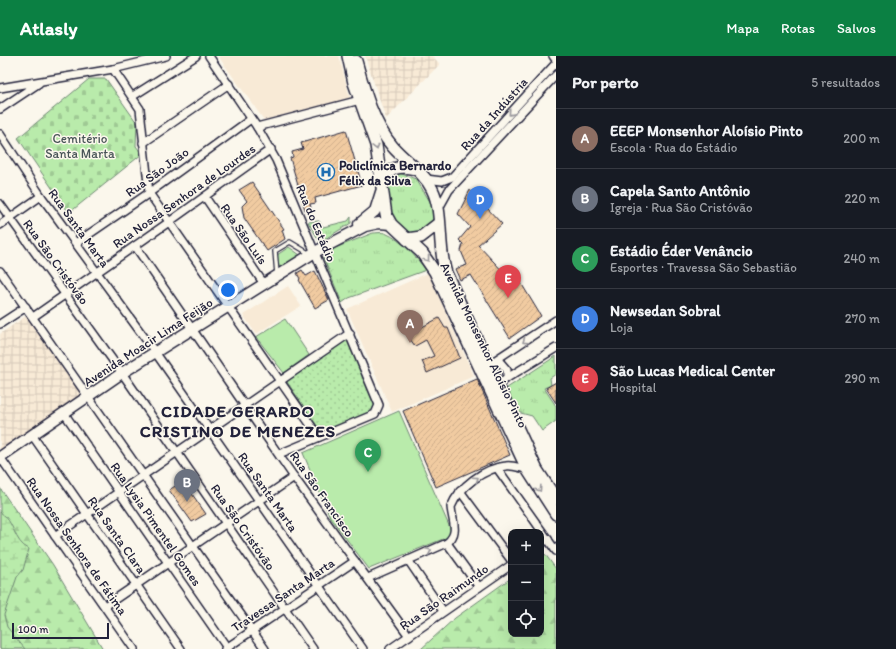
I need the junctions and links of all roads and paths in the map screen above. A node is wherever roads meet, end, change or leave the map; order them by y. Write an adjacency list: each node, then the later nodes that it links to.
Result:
1 (166, 56): 7 (street)
2 (196, 56): 15 (street)
3 (209, 56): 13 (street, Rua do Estádio)
4 (348, 56): 16 (main road, Avenida Monsenhor Aloísio Pinto)
5 (355, 56): 23 (main road, Avenida Monsenhor Aloísio Pinto)
6 (553, 56): 8 (street)
7 (140, 59): 10 (street)
8 (556, 60)
9 (556, 63): 24 (street, Rua da Indústria, one-way to 24)
10 (113, 68): 12 (street); 15 (street)
11 (556, 75): 30 (street, Rua da Indústria)
12 (40, 81): 14 (street); 17 (street)
13 (229, 84): 18 (street, Rua do Estádio); 21 (street)
14 (0, 88)
15 (133, 96): 21 (street)
16 (360, 100): 19 (street); 25 (main road, Avenida Monsenhor Aloísio Pinto, one-way to 25)
17 (0, 110)
18 (251, 118): 19 (street, Rua do Estádio); 26 (street, Rua São João)
19 (257, 127): 22 (street, Rua do Estádio)
20 (0, 134): 27 (street, Rua Santa Marta)
21 (143, 144): 26 (street)
22 (270, 149): 28 (street, Rua Nossa Senhora de Lourdes); 40 (street, Rua do Estádio)
23 (415, 169): 24 (main road, Avenida Monsenhor Aloísio Pinto); 25 (main road)
24 (425, 179): 30 (main road, Avenida Monsenhor Aloísio Pinto)
25 (382, 186): 34 (main road, Avenida Monsenhor Aloísio Pinto); 37 (main road)
26 (149, 193): 32 (street); 38 (street, Rua São João)
27 (41, 196): 31 (street); 38 (street, Rua Santa Marta)
28 (205, 197): 32 (street, Rua Nossa Senhora de Lourdes); 44 (street, Rua São Luís)
29 (0, 204): 31 (street, Rua São Cristóvão)
30 (438, 210): 33 (main road, Avenida Monsenhor Aloísio Pinto)
31 (10, 218): 35 (street); 45 (street, Rua São Cristóvão)
32 (169, 222): 39 (street, Rua Nossa Senhora de Lourdes); 46 (street)
33 (439, 223): 36 (main road); 55 (main road, Avenida Monsenhor Aloísio Pinto)
34 (391, 224): 36 (main road, Avenida Monsenhor Aloísio Pinto); 37 (main road)
35 (0, 225)
36 (407, 238): 70 (main road, Avenida Monsenhor Aloísio Pinto, one-way to 70)
37 (334, 241): 40 (main road, Avenida Moacir Lima Feijão)
38 (76, 243): 42 (street, Rua Santa Marta)
39 (135, 246): 42 (street, Rua Nossa Senhora de Lourdes); 51 (street, Rua São Francisco)
40 (313, 253): 43 (main road, Avenida Moacir Lima Feijão); 43 (lane); 52 (street, Rua do Estádio)
41 (0, 271): 47 (street)
42 (96, 273): 45 (street, Rua Nossa Senhora de Lourdes); 54 (street, Rua Santa Marta)
43 (277, 276): 44 (main road, Avenida Moacir Lima Feijão)
44 (264, 284): 46 (main road, Avenida Moacir Lima Feijão)
45 (65, 294): 48 (street, Rua Nossa Senhora de Lourdes); 56 (street, Rua São Cristóvão)
46 (228, 306): 51 (main road, Avenida Moacir Lima Feijão); 58 (street)
47 (26, 307): 48 (street); 50 (street)
48 (33, 316): 60 (street)
49 (556, 320): 55 (street, one-way to 55)
50 (0, 324)
51 (192, 328): 54 (main road, Avenida Moacir Lima Feijão); 61 (street, Rua São Francisco)
52 (350, 333): 58 (street); 65 (street, Rua do Estádio)
53 (556, 348): 57 (street)
54 (155, 352): 56 (main road, Avenida Moacir Lima Feijão); 63 (street, Rua Santa Marta)
55 (490, 361): 57 (street); 59 (main road, Avenida Monsenhor Aloísio Pinto)
56 (122, 373): 60 (main road, Avenida Moacir Lima Feijão); 66 (street, Rua São Cristóvão)
57 (507, 378): 59 (street)
58 (280, 380): 61 (street); 65 (street)
59 (497, 384): 75 (main road, Avenida Monsenhor Aloísio Pinto)
60 (88, 396): 62 (main road, Avenida Moacir Lima Feijão); 71 (street)
61 (245, 405): 63 (street); 67 (street, Rua São Francisco)
62 (64, 413): 64 (main road, Avenida Moacir Lima Feijão); 74 (street, Rua Lysia Pimentel Gomes)
63 (210, 430): 66 (street); 76 (street, Rua Santa Marta)
64 (32, 435): 68 (main road, Avenida Moacir Lima Feijão); 77 (street, Rua Santa Clara)
65 (319, 437): 67 (street)
66 (177, 452): 71 (street); 79 (street, Rua São Cristóvão)
67 (280, 454): 72 (street, Rua São Francisco)
68 (0, 457): 80 (street, Rua Nossa Senhora de Fátima)
69 (497, 468): 70 (street); 73 (street, one-way to 69); 81 (street)
70 (527, 469): 78 (main road, Avenida Monsenhor Aloísio Pinto, one-way to 78)
71 (144, 474): 74 (street); 84 (street)
72 (294, 477): 76 (street); 88 (street, Rua São Francisco)
73 (460, 491): 83 (street); 86 (street)
74 (119, 492): 77 (street); 89 (street, Rua Lysia Pimentel Gomes)
75 (556, 499)
76 (260, 500): 79 (street); 93 (street, Rua Santa Marta)
77 (87, 514): 80 (street); 92 (street, Rua Santa Clara)
78 (556, 514)
79 (226, 524): 84 (street); 96 (street, Rua São Cristóvão)
80 (55, 536): 95 (street, Rua Nossa Senhora de Fátima)
81 (548, 539): 82 (street); 85 (street)
82 (544, 542)
83 (447, 543): 87 (street, one-way to 83); 94 (street)
84 (194, 546): 89 (street); 98 (street)
85 (556, 551)
86 (508, 556)
87 (408, 560): 91 (street); 97 (street)
88 (355, 561): 91 (street, Rua São Francisco); 93 (street, Travessa Santa Marta)
89 (168, 564): 92 (street); 102 (street, Rua Lysia Pimentel Gomes)
90 (508, 567): 94 (street, Rua São Raimundo)
91 (368, 578): 99 (street, Rua São Francisco)
92 (137, 584): 95 (street); 101 (street, Rua Santa Clara)
93 (320, 586): 96 (street, Travessa Santa Marta); 105 (street, Rua Santa Marta)
94 (479, 587): 97 (street, Rua São Raimundo)
95 (105, 606): 100 (street, Rua Nossa Senhora de Fátima)
96 (285, 608): 98 (street, Travessa Santa Marta); 104 (street, Rua São Cristóvão)
97 (443, 611): 99 (street, Rua São Raimundo)
98 (253, 630): 102 (street, Travessa Santa Marta); 103 (street)
99 (409, 636): 106 (street, Rua São Raimundo)
100 (134, 649)
101 (181, 649)
102 (227, 649)
103 (266, 649)
104 (313, 649)
105 (364, 649)
106 (390, 649)

